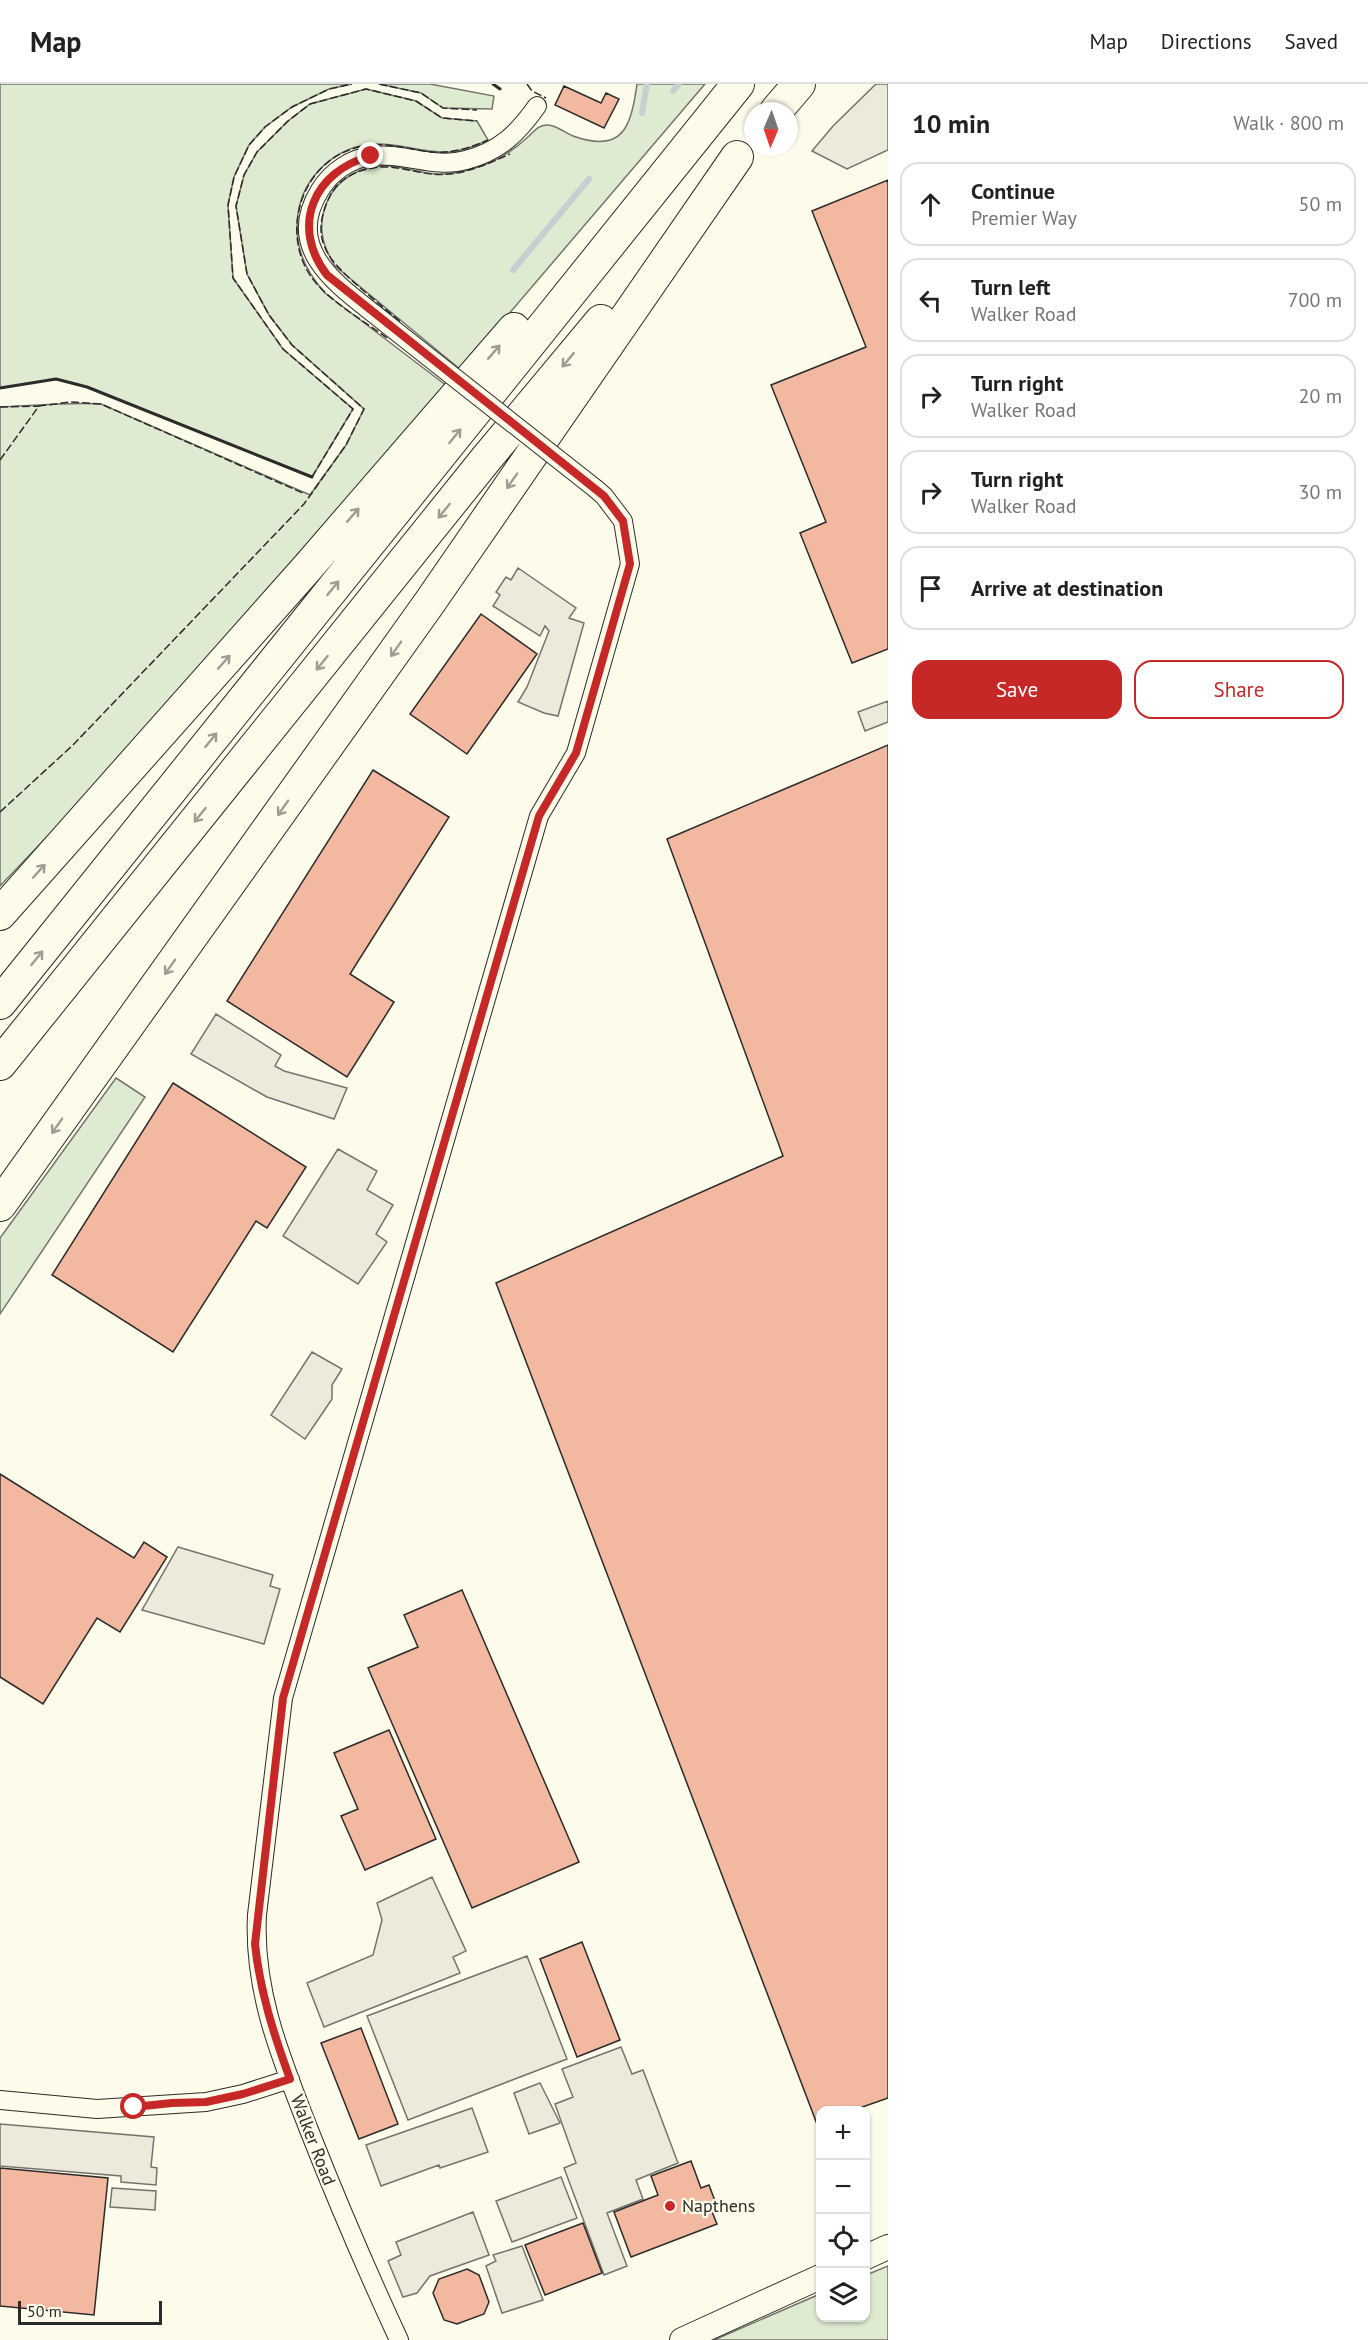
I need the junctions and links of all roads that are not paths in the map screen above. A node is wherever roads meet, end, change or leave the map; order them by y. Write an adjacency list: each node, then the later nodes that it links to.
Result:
1 (738, 84): 5 (highway)
2 (799, 84): 3 (highway)
3 (784, 102)
4 (537, 106): 12 (street, Walker Road, bridge)
5 (697, 134): 8 (highway, one-way to 5); 9 (highway, one-way to 5)
6 (744, 148): 10 (highway, one-way to 10)
7 (744, 148): 11 (highway, one-way to 11)
8 (0, 915)
9 (0, 1003)
10 (0, 1064)
11 (0, 1205)
12 (290, 2079): 13 (street); 17 (street, Walker Road)
13 (0, 2100)
14 (888, 2247): 15 (main road)
15 (870, 2255)
16 (816, 2279): 18 (main road)
17 (399, 2340)
18 (682, 2340)

